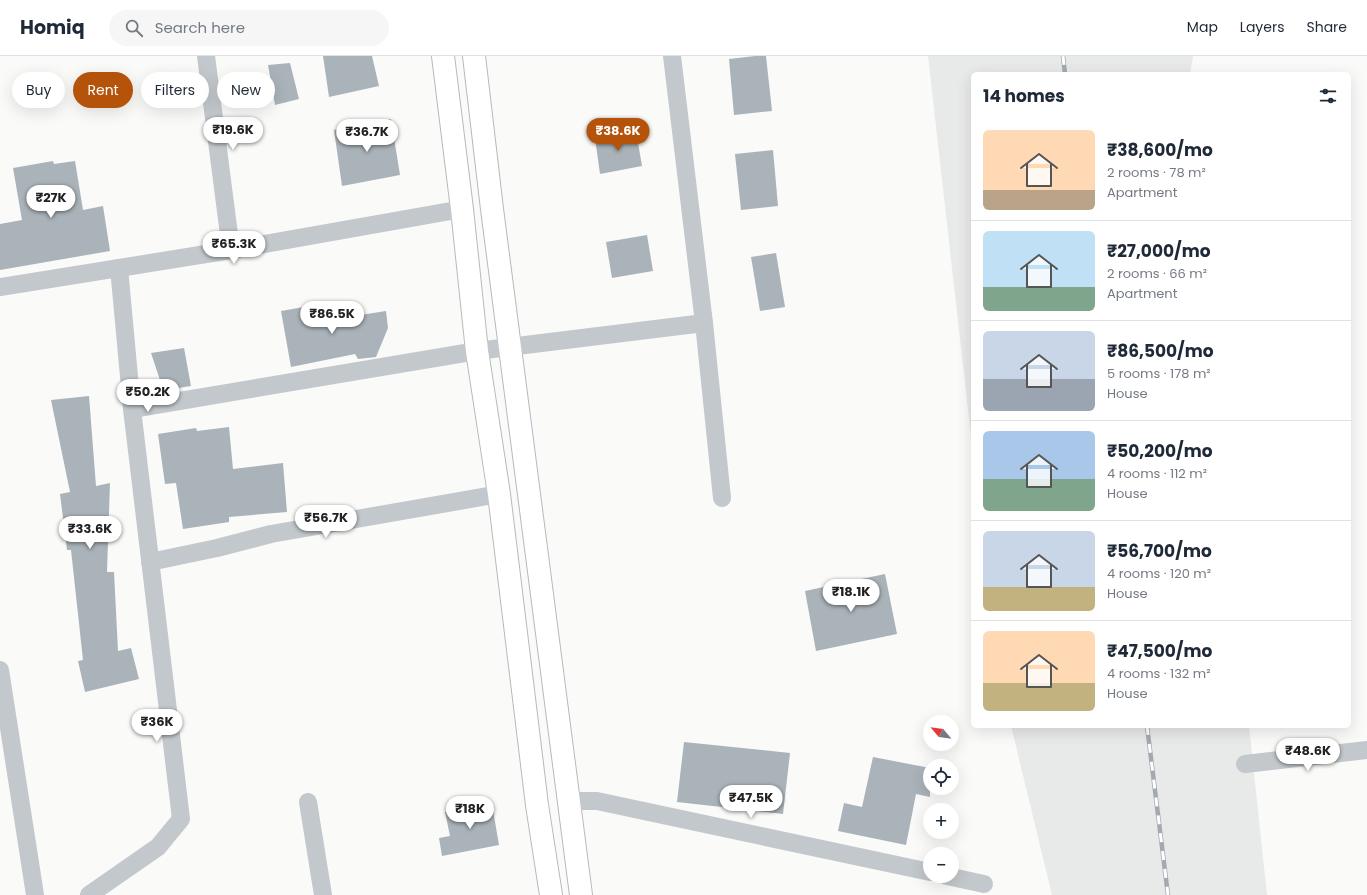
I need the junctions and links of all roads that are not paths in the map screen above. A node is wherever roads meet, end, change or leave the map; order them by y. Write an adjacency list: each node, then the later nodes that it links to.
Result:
1 (206, 56): 6 (street)
2 (444, 56): 5 (main road)
3 (474, 56): 10 (main road)
4 (672, 56): 9 (street)
5 (462, 209): 6 (street); 11 (main road)
6 (231, 250): 7 (street)
7 (119, 268): 8 (street); 12 (street)
8 (0, 287)
9 (704, 323): 10 (street); 14 (street)
10 (510, 347): 11 (street); 19 (main road)
11 (477, 351): 12 (street); 13 (main road)
12 (132, 409): 15 (street)
13 (499, 494): 15 (street); 27 (main road)
14 (722, 498)
15 (150, 562): 25 (street)
16 (0, 670): 24 (street)
17 (1367, 750): 18 (street)
18 (1245, 764)
19 (568, 801): 21 (street); 28 (main road)
20 (308, 802): 26 (street)
21 (923, 871)
22 (959, 879): 23 (street)
23 (984, 884)
24 (36, 895)
25 (89, 895)
26 (324, 895)
27 (550, 895)
28 (582, 895)

